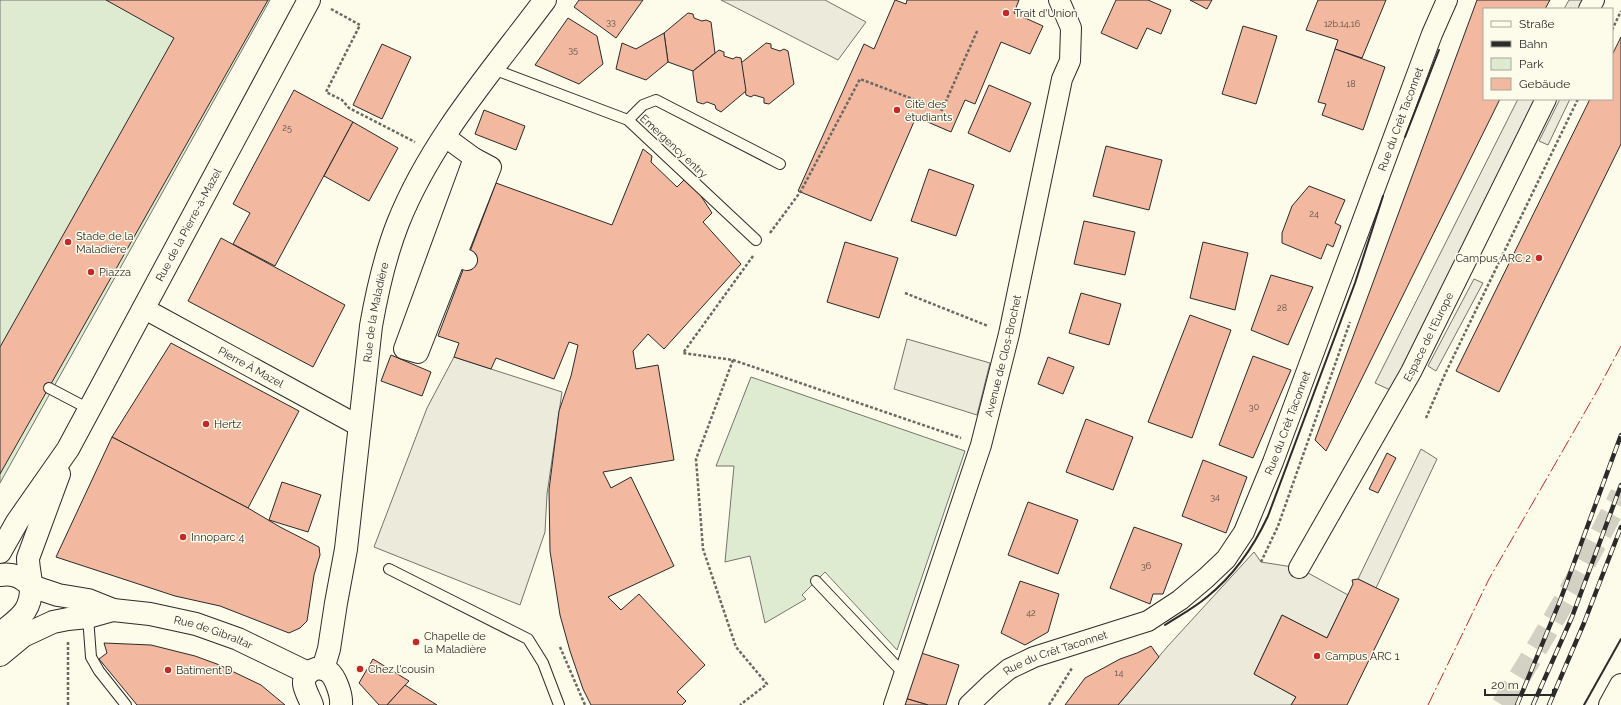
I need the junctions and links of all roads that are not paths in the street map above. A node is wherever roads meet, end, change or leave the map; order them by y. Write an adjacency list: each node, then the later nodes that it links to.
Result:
1 (309, 0): 12 (street, Rue de la Pierre-à-Mazel)
2 (545, 0): 5 (street, Rue de la Maladière)
3 (1059, 0): 28 (street, Avenue de Clos-Brochet)
4 (1447, 0): 35 (street, Rue du Crêt Taconnet)
5 (493, 69): 7 (lane, Emergency entry); 8 (street, Rue de la Maladière)
6 (1546, 100): 18 (street, Espace de l'Europe)
7 (628, 120): 10 (lane); 11 (lane, Emergency entry)
8 (444, 136): 9 (street); 15 (street, Rue de la Maladière)
9 (474, 158): 9 (street)
10 (780, 164)
11 (756, 240)
12 (143, 308): 14 (street, Rue de la Pierre-à-Mazel); 15 (street, Pierre À Mazel)
13 (49, 388): 14 (lane)
14 (89, 409): 16 (street, Rue de la Pierre-à-Mazel)
15 (359, 426): 27 (street, Rue de la Maladière)
16 (68, 449): 17 (street, Rue de la Pierre-à-Mazel); 22 (street, Rue de la Pierre-à-Mazel)
17 (0, 552)
18 (1299, 568)
19 (389, 569): 33 (lane)
20 (0, 575): 22 (street)
21 (816, 581): 28 (lane)
22 (31, 586): 23 (street, Rue de Gibraltar); 25 (street, Rue de la Pierre-à-Mazel)
23 (113, 610): 24 (street, Rue de Gibraltar); 27 (street, Rue de Gibraltar)
24 (88, 617): 26 (street, Rue de Gibraltar); 30 (lane)
25 (0, 634)
26 (0, 655)
27 (316, 671): 31 (street, Rue de la Maladière); 32 (street)
28 (904, 674): 34 (street, Avenue de Clos-Brochet)
29 (1621, 686): 36 (street)
30 (126, 705)
31 (312, 705)
32 (341, 705)
33 (559, 705)
34 (894, 705)
35 (969, 705)
36 (1610, 705)

